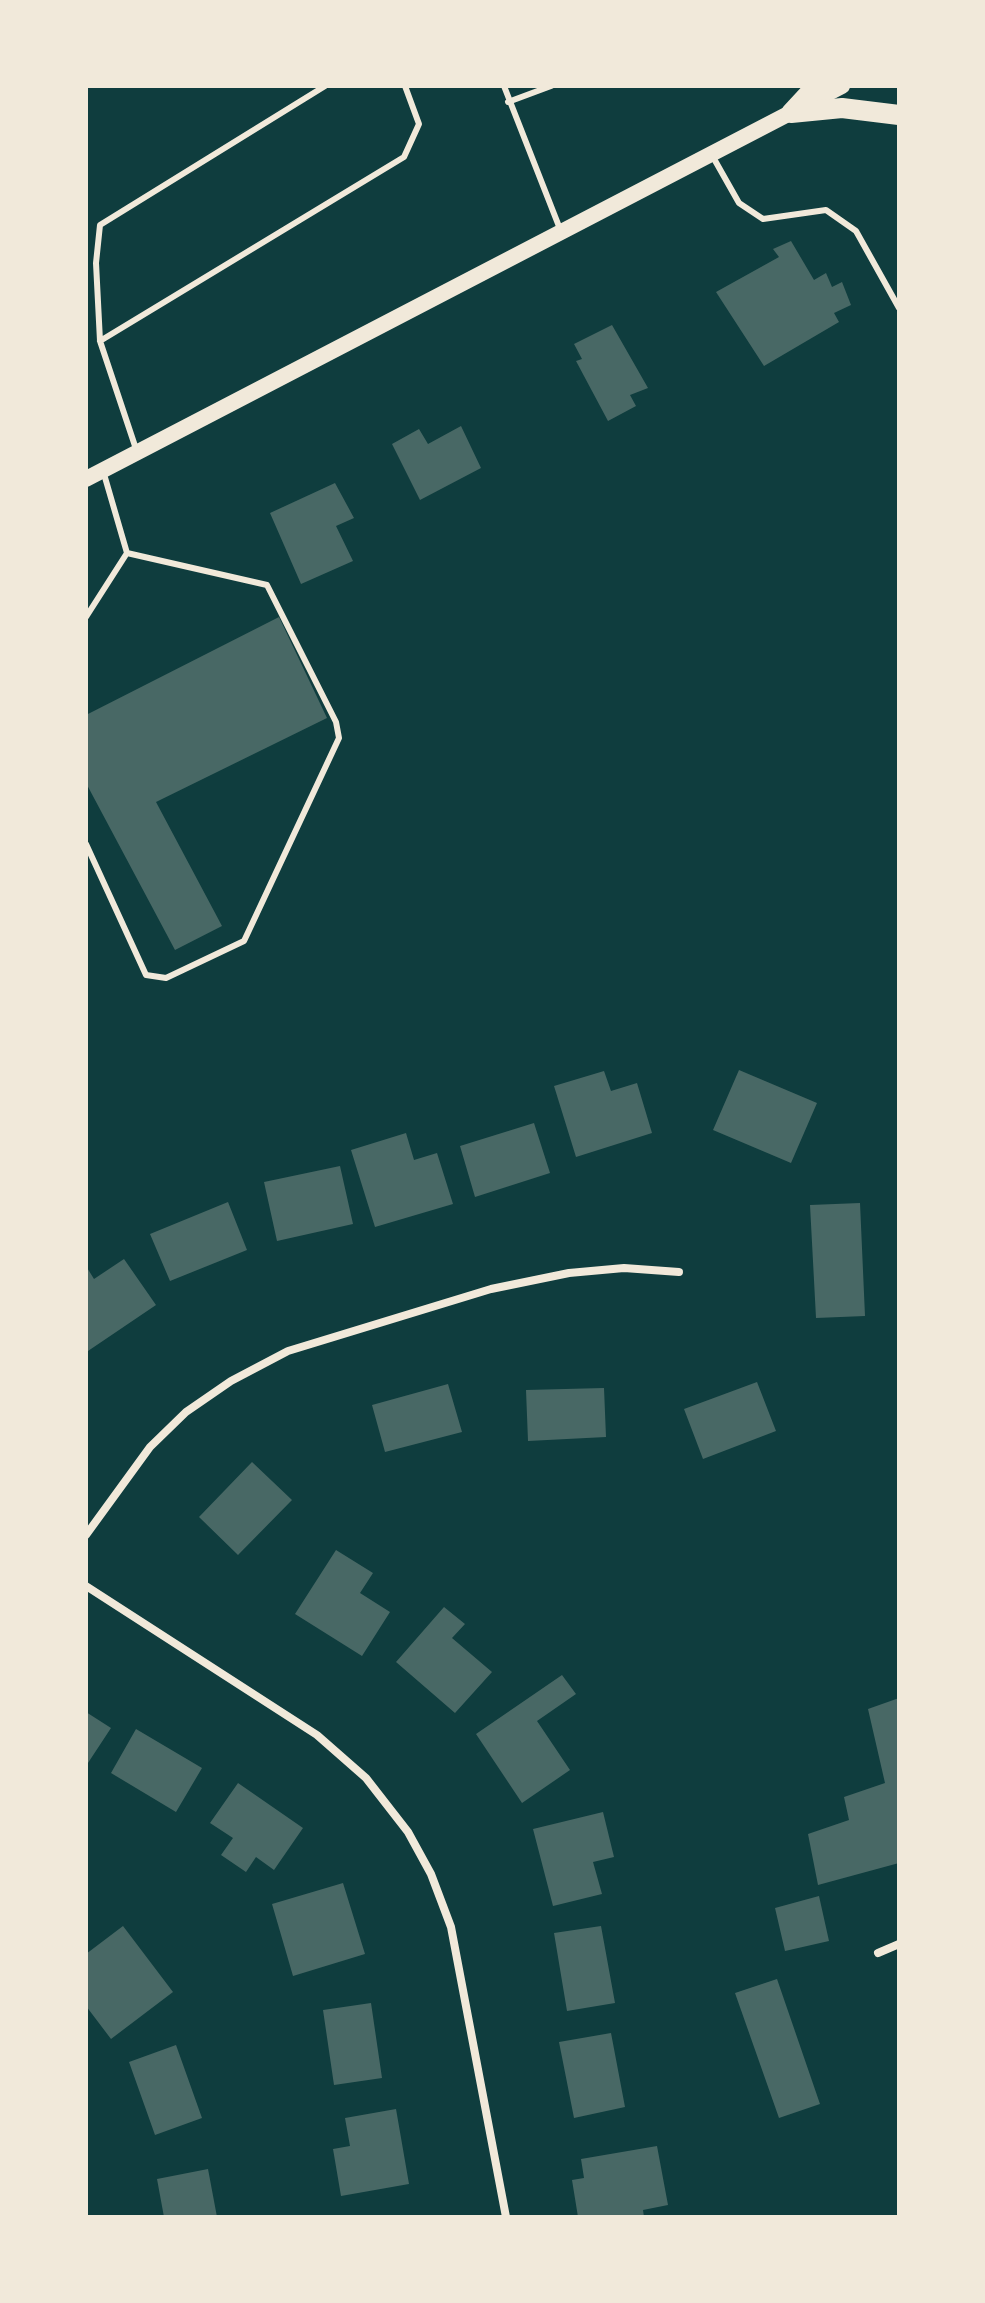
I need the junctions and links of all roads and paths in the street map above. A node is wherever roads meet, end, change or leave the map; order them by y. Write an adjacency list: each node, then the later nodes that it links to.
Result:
1 (325, 86): 13 (lane)
2 (405, 86): 13 (lane)
3 (504, 86): 7 (lane)
4 (551, 86): 7 (lane)
5 (816, 86): 8 (main road)
6 (842, 86): 8 (main road)
7 (508, 102): 11 (lane)
8 (791, 113): 9 (main road); 10 (main road)
9 (899, 115)
10 (711, 154): 11 (main road); 12 (lane)
11 (561, 232): 14 (main road)
12 (899, 308)
13 (100, 341): 14 (lane)
14 (137, 452): 15 (main road)
15 (103, 470): 16 (main road); 17 (lane)
16 (86, 479)
17 (127, 553): 18 (lane); 19 (lane)
18 (86, 617)
19 (86, 844)
20 (679, 1272): 21 (street)
21 (86, 1535)
22 (86, 1586): 25 (street)
23 (899, 1944): 24 (street)
24 (878, 1953)
25 (506, 2217)

